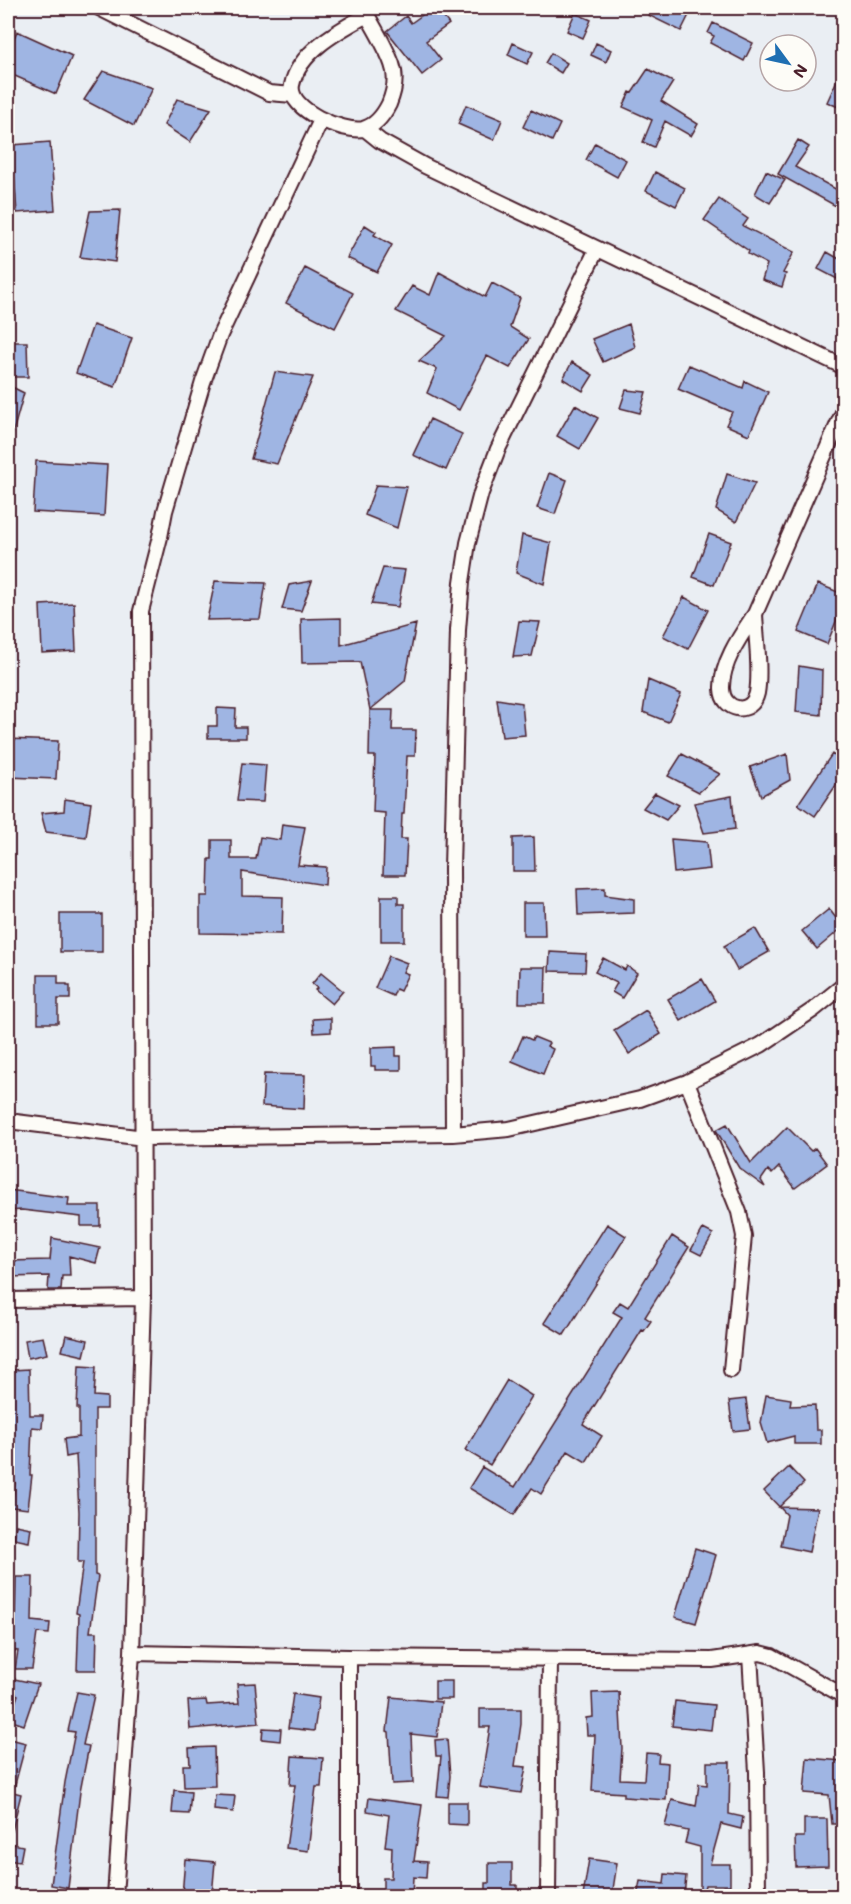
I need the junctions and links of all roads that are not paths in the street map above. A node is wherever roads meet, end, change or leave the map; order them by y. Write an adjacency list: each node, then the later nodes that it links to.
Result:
1 (99, 8): 3 (street)
2 (369, 11): 3 (street); 5 (street)
3 (293, 95): 4 (street)
4 (321, 120): 5 (street); 14 (street)
5 (365, 129): 6 (street)
6 (597, 249): 7 (street); 13 (street)
7 (843, 366)
8 (843, 411): 9 (street)
9 (754, 614): 9 (street)
10 (843, 985): 11 (street)
11 (687, 1083): 13 (street); 17 (street)
12 (8, 1121): 14 (street)
13 (453, 1134): 14 (street)
14 (144, 1138): 15 (street)
15 (144, 1298): 16 (street); 18 (street)
16 (8, 1300)
17 (731, 1370)
18 (132, 1653): 20 (street); 23 (street)
19 (750, 1655): 21 (street); 22 (street); 26 (street)
20 (349, 1657): 21 (street); 24 (street)
21 (550, 1659): 25 (street)
22 (843, 1696)
23 (115, 1896)
24 (349, 1896)
25 (548, 1896)
26 (758, 1896)

